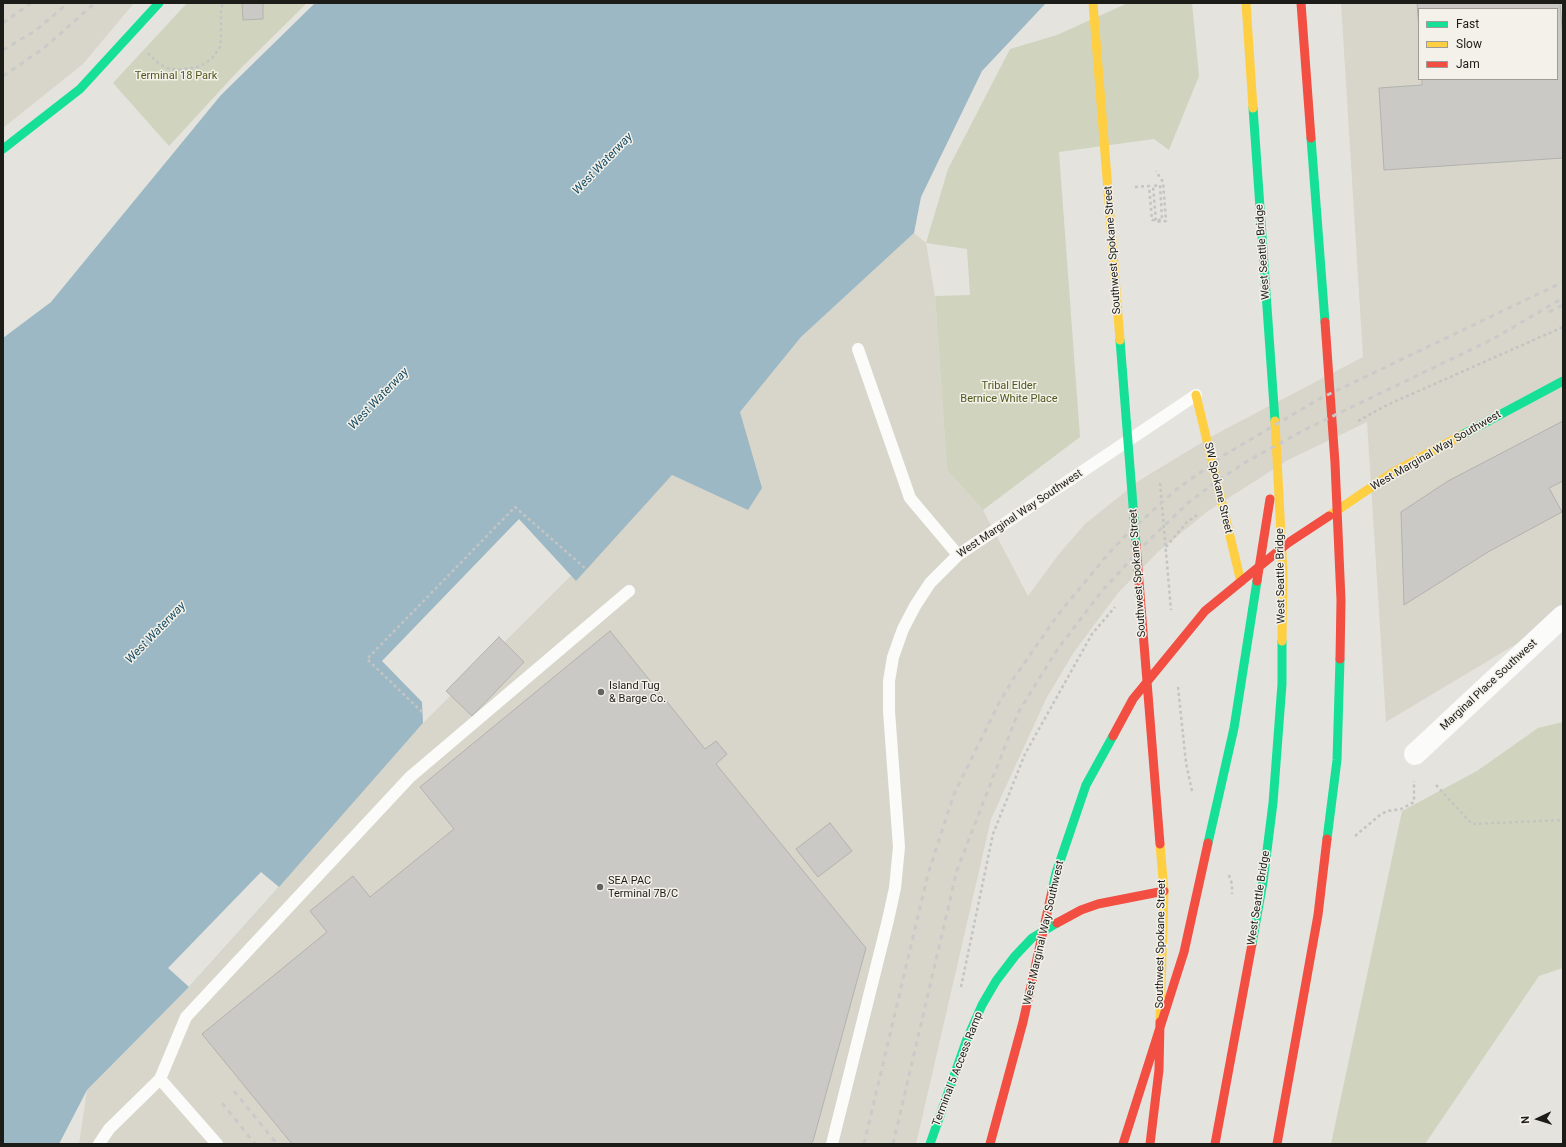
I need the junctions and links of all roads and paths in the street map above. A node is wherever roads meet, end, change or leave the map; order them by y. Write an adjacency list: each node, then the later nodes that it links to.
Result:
1 (159, 3): 7 (main road)
2 (223, 3): 6 (path)
3 (1094, 3): 27 (main road, Southwest Spokane Street)
4 (1246, 3): 15 (main road, West Seattle Bridge)
5 (1301, 3): 29 (main road)
6 (144, 50)
7 (3, 149)
8 (1156, 171): 9 (path)
9 (1134, 187)
10 (1563, 326): 14 (path)
11 (858, 349): 16 (lane)
12 (1563, 381): 18 (main road, West Marginal Way Southwest)
13 (1196, 395): 16 (lane, West Marginal Way Southwest); 18 (main road, SW Spokane Street)
14 (1387, 405)
15 (1277, 452): 35 (main road); 37 (main road, West Seattle Bridge)
16 (958, 555): 32 (lane, West Marginal Way Southwest)
17 (586, 569): 21 (path)
18 (1241, 582): 34 (main road, West Marginal Way Southwest)
19 (630, 591): 28 (lane)
20 (1563, 616): 22 (street, Marginal Place Southwest)
21 (422, 712)
22 (1415, 754)
23 (1436, 785): 26 (path)
24 (1414, 796): 25 (path)
25 (1414, 802)
26 (1563, 820)
27 (1164, 891): 33 (main road, Terminal 5 Access Ramp); 36 (main road, Southwest Spokane Street)
28 (160, 1079): 30 (lane); 31 (lane)
29 (1287, 1088): 38 (main road); 39 (main road)
30 (99, 1144)
31 (217, 1144)
32 (832, 1144)
33 (930, 1144)
34 (990, 1144)
35 (1123, 1144)
36 (1150, 1144)
37 (1215, 1144)
38 (1277, 1144)
39 (1282, 1144)
40 (1560, 1144): 41 (path)
41 (1563, 1144)

